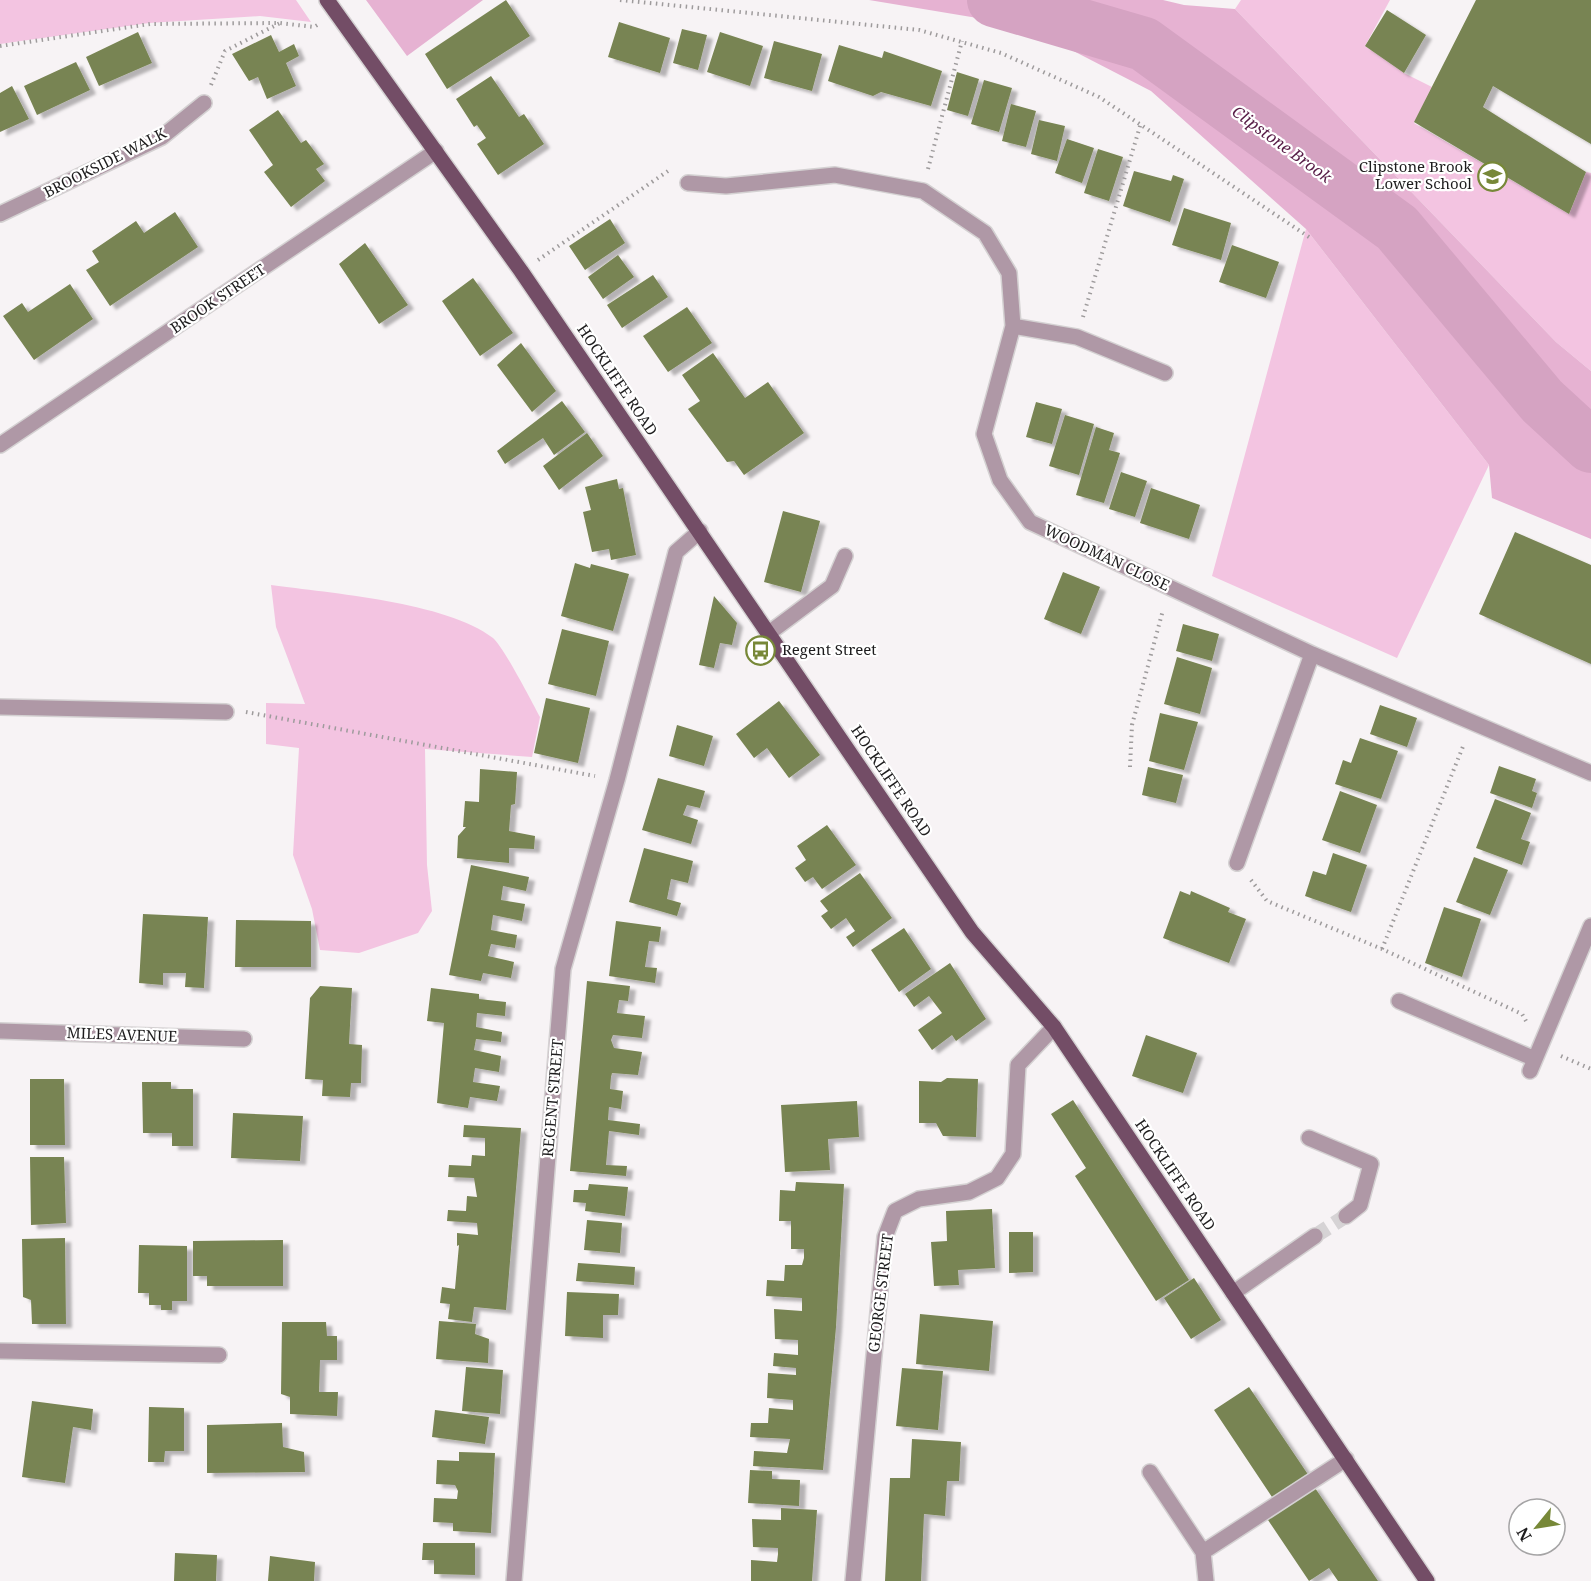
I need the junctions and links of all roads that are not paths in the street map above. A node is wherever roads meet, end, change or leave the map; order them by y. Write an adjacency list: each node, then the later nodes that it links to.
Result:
1 (332, 6): 3 (main road, HOCKLIFFE ROAD)
2 (204, 103): 5 (street, BROOKSIDE WALK)
3 (436, 151): 8 (street, BROOK STREET); 9 (main road, HOCKLIFFE ROAD)
4 (688, 183): 6 (street, WOODMAN CLOSE)
5 (0, 214)
6 (1013, 326): 7 (street); 12 (street, WOODMAN CLOSE)
7 (1165, 373)
8 (0, 445)
9 (700, 531): 11 (main road, HOCKLIFFE ROAD); 31 (street, REGENT STREET)
10 (845, 556): 11 (street)
11 (769, 633): 19 (main road, HOCKLIFFE ROAD)
12 (1312, 654): 15 (street, WOODMAN CLOSE); 16 (street)
13 (0, 707): 14 (street)
14 (226, 712)
15 (1591, 773)
16 (1237, 863)
17 (1591, 926): 18 (street)
18 (1399, 1001)
19 (1054, 1027): 25 (main road, HOCKLIFFE ROAD); 32 (street, GEORGE STREET)
20 (0, 1031): 21 (street, MILES AVENUE)
21 (244, 1039)
22 (1309, 1138): 23 (street)
23 (1346, 1216)
24 (1315, 1236): 25 (street)
25 (1233, 1293): 28 (main road, HOCKLIFFE ROAD)
26 (0, 1350): 27 (street)
27 (219, 1355)
28 (1346, 1459): 30 (street); 34 (main road, HOCKLIFFE ROAD)
29 (1150, 1472): 30 (street)
30 (1203, 1552): 33 (street)
31 (514, 1581)
32 (853, 1581)
33 (1206, 1581)
34 (1427, 1581)

